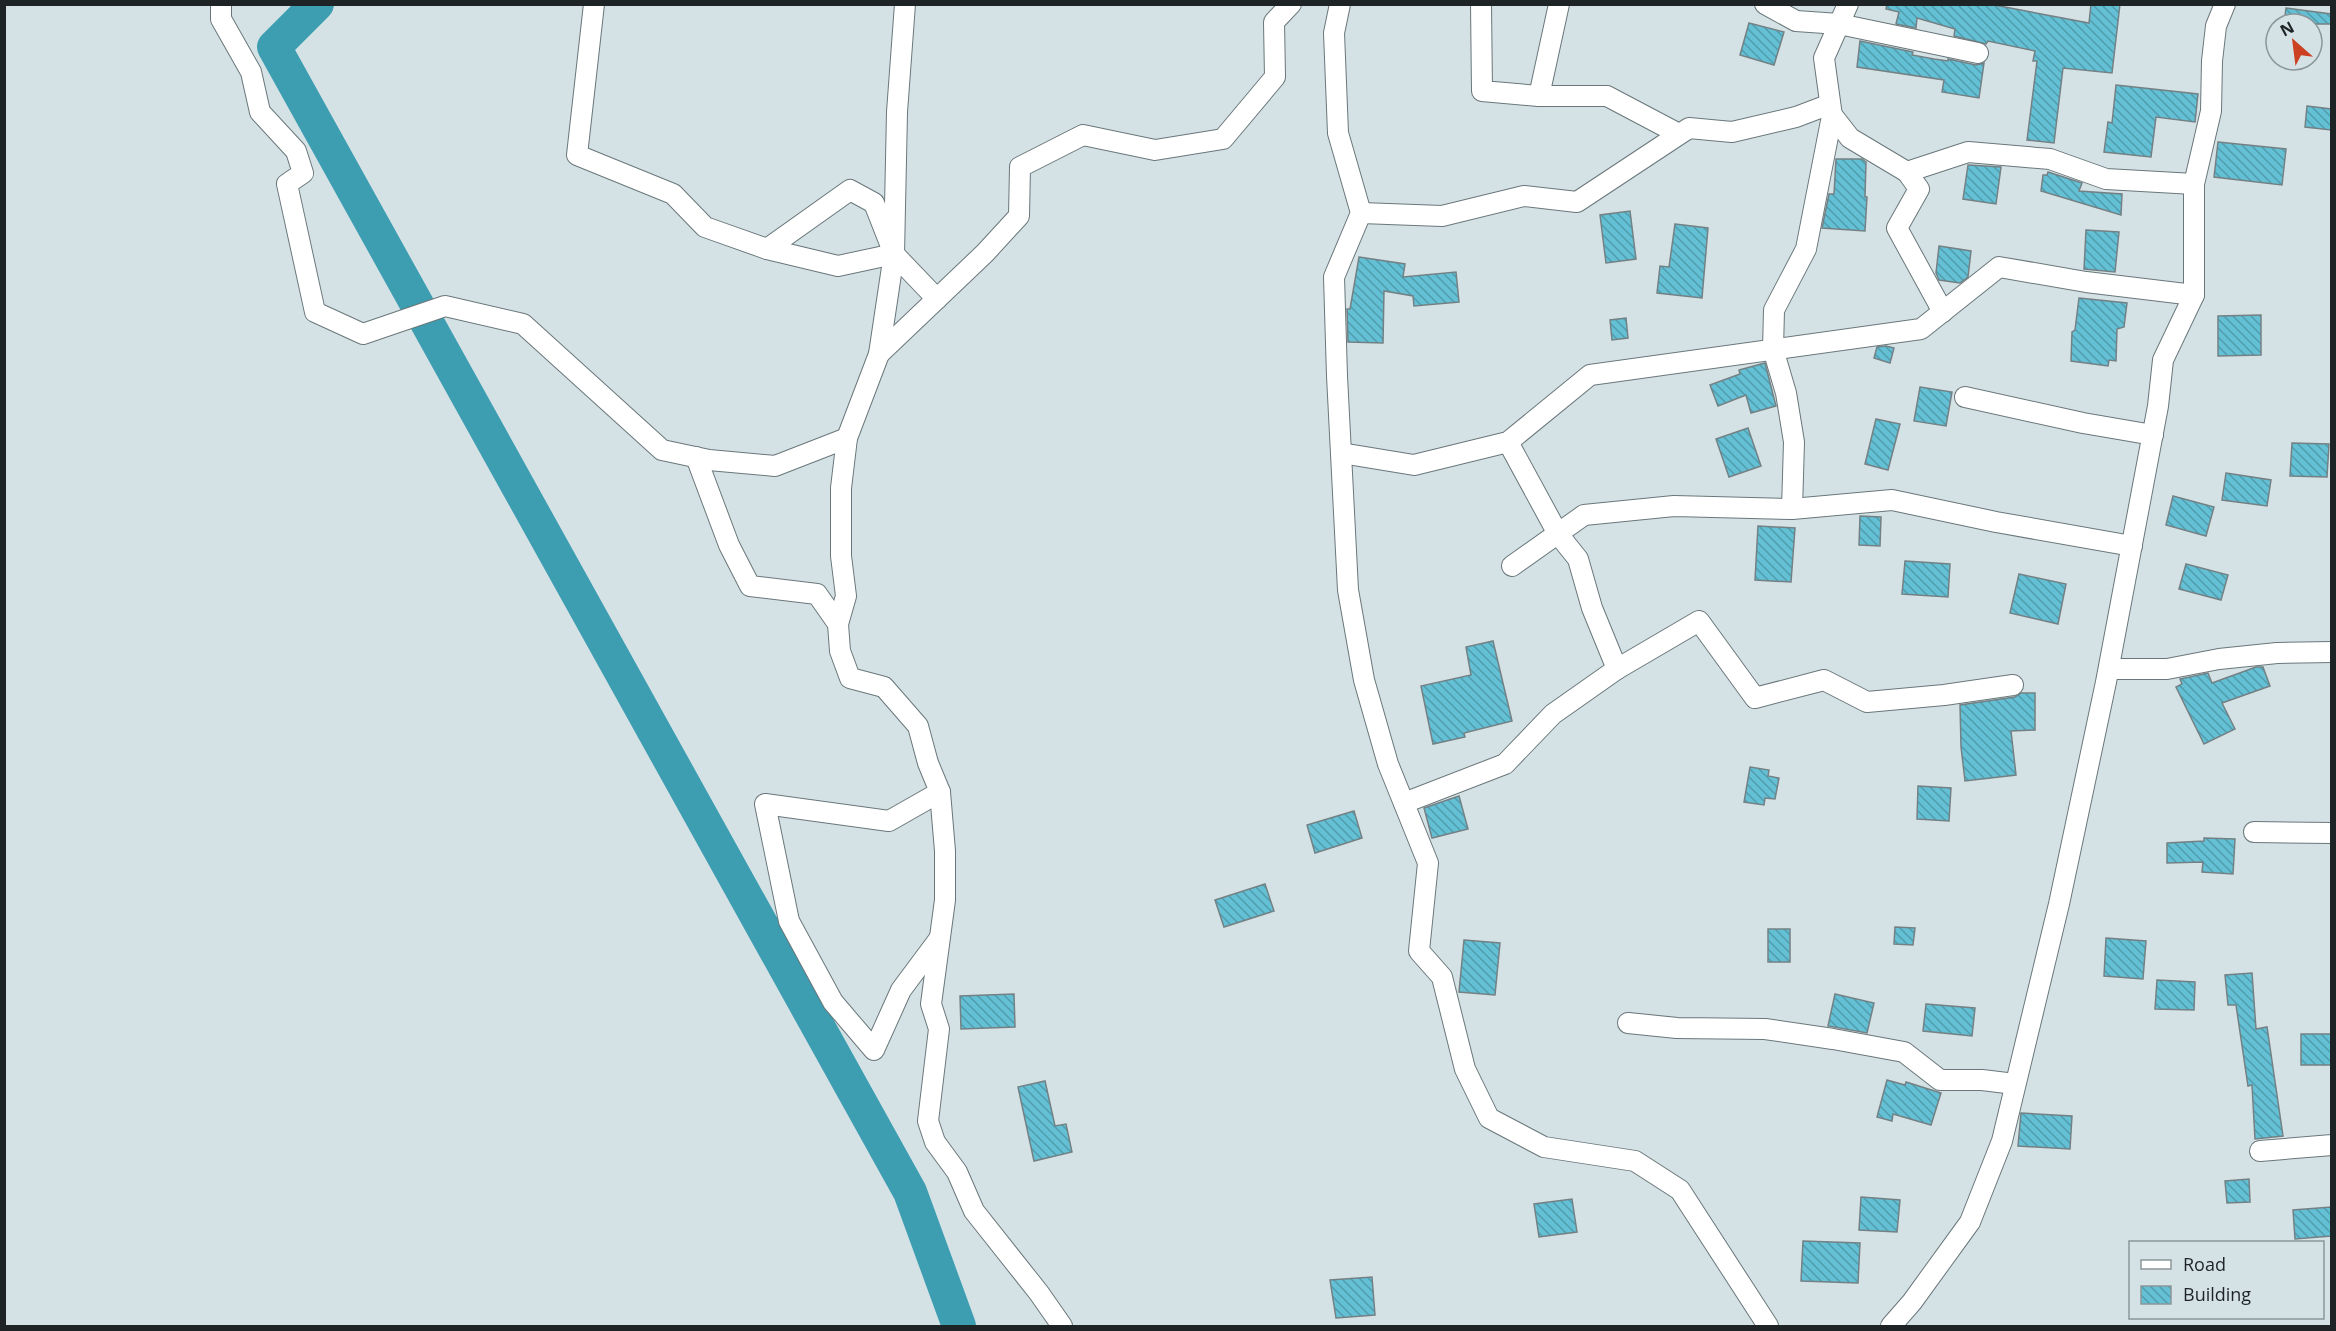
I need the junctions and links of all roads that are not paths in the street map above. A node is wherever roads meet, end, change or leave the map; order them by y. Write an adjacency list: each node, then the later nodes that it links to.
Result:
1 (221, 4): 31 (street)
2 (594, 4): 19 (street)
3 (905, 4): 20 (street)
4 (1291, 4): 22 (street)
5 (1341, 4): 18 (street)
6 (1481, 4): 13 (street)
7 (1559, 4): 13 (street)
8 (1765, 4): 11 (street)
9 (1848, 4): 11 (street)
10 (2225, 4): 17 (street)
11 (1839, 24): 12 (street); 14 (street)
12 (1978, 53)
13 (1539, 96): 15 (street)
14 (1832, 116): 15 (street); 16 (street); 24 (street)
15 (1679, 134): 18 (street)
16 (1906, 172): 17 (street); 23 (street)
17 (2194, 184): 21 (street)
18 (1361, 213): 30 (street)
19 (767, 249): 20 (street); 20 (street)
20 (894, 254): 22 (street); 25 (street)
21 (2194, 295): 23 (street); 27 (street)
22 (937, 299): 25 (street)
23 (1943, 312): 24 (street)
24 (1773, 349): 29 (street); 32 (street)
25 (879, 354): 28 (street)
26 (1965, 397): 27 (street)
27 (2153, 435): 34 (street)
28 (847, 438): 31 (street); 36 (street)
29 (1508, 442): 30 (street); 33 (street)
30 (1341, 453): 42 (street)
31 (696, 457): 36 (street)
32 (1792, 509): 33 (street); 34 (street)
33 (1558, 534): 35 (street); 38 (street)
34 (2132, 546): 39 (street)
35 (1512, 566)
36 (838, 624): 41 (street)
37 (2331, 652): 39 (street)
38 (1617, 669): 40 (street); 42 (street)
39 (2109, 669): 47 (street)
40 (2013, 685)
41 (940, 792): 45 (street); 45 (street)
42 (1404, 803): 51 (street)
43 (2254, 832): 44 (street)
44 (2331, 832)
45 (940, 938): 50 (street)
46 (1628, 1023): 47 (street)
47 (2015, 1084): 52 (street)
48 (2331, 1145): 49 (street)
49 (2259, 1151)
50 (1062, 1326)
51 (1768, 1326)
52 (1891, 1326)

